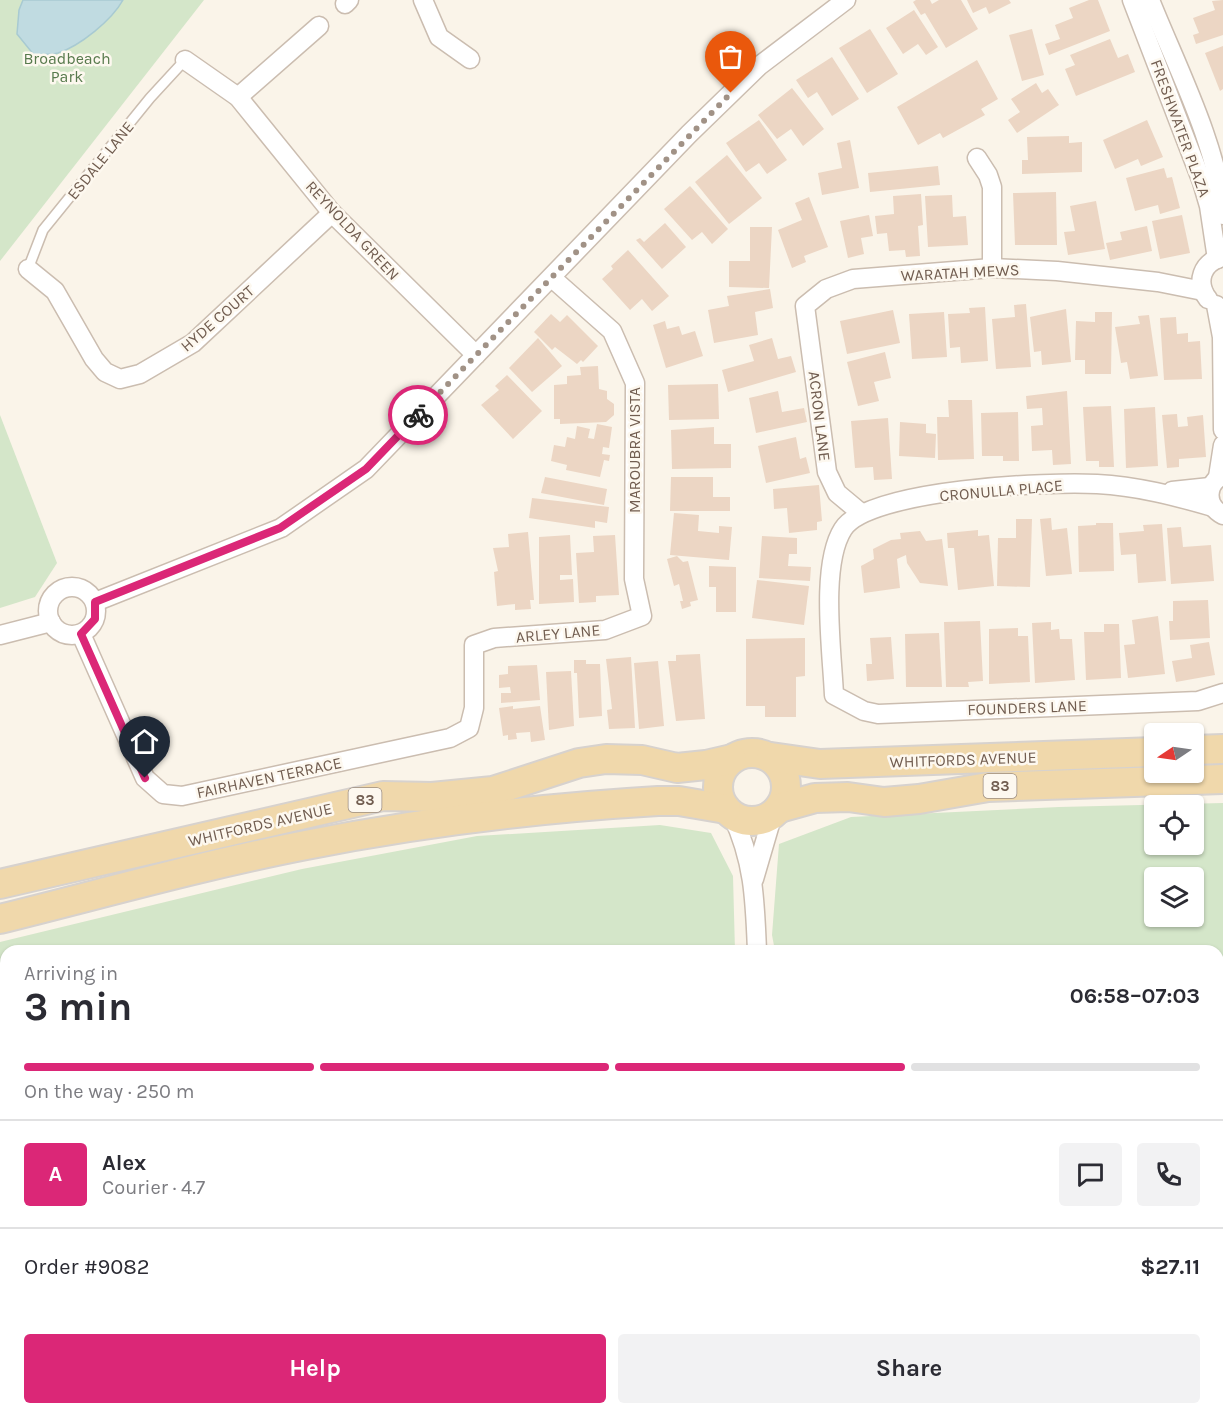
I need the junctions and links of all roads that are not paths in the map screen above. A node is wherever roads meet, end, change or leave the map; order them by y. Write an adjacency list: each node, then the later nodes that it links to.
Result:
1 (423, 0): 6 (street)
2 (846, 0): 15 (street)
3 (1132, 0): 12 (street, FRESHWATER PLAZA)
4 (1150, 0): 11 (street, FRESHWATER PLAZA)
5 (319, 26): 8 (street)
6 (470, 59)
7 (185, 60): 8 (street, REYNOLDA GREEN); 14 (lane, ESDALE LANE)
8 (238, 98): 10 (street, REYNOLDA GREEN)
9 (977, 158): 13 (street)
10 (332, 213): 14 (street, HYDE COURT); 20 (street, REYNOLDA GREEN)
11 (1223, 215)
12 (1214, 262): 16 (street, WARATAH MEWS); 17 (street, FRESHWATER PLAZA)
13 (992, 268): 16 (street, WARATAH MEWS); 19 (street, WARATAH MEWS)
14 (28, 269)
15 (552, 278): 20 (street); 28 (street, MAROUBRA VISTA)
16 (1158, 282): 17 (street, WARATAH MEWS)
17 (1203, 291): 18 (street)
18 (1220, 305): 21 (street)
19 (806, 306): 26 (street, ACRON LANE)
20 (476, 355): 27 (street)
21 (1223, 430)
22 (1223, 445): 23 (street)
23 (1217, 480): 24 (street, CRONULLA PLACE); 25 (street)
24 (1155, 491): 25 (street, CRONULLA PLACE); 26 (street, CRONULLA PLACE)
25 (1218, 511)
26 (861, 513): 34 (street, CRONULLA PLACE)
27 (95, 602): 29 (street); 30 (street)
28 (642, 616): 32 (street, ARLEY LANE)
29 (51, 622): 30 (street); 31 (street)
30 (81, 634): 32 (street, FAIRHAVEN TERRACE)
31 (0, 635)
32 (474, 645)
33 (1223, 693): 34 (street, FOUNDERS LANE)
34 (834, 694)
35 (1223, 749): 36 (main road)
36 (1204, 750)
37 (1144, 752): 38 (main road, WHITFORDS AVENUE / 83)
38 (771, 758): 39 (main road, 83); 41 (main road)
39 (732, 759): 42 (main road); 44 (main road, WHITFORDS AVENUE / 83)
40 (1223, 779): 41 (main road, WHITFORDS AVENUE / 83)
41 (776, 811): 42 (main road, 83); 43 (street)
42 (729, 812): 43 (street); 45 (main road, WHITFORDS AVENUE / 83)
43 (754, 881): 46 (street)
44 (0, 884)
45 (0, 919)
46 (757, 945)

